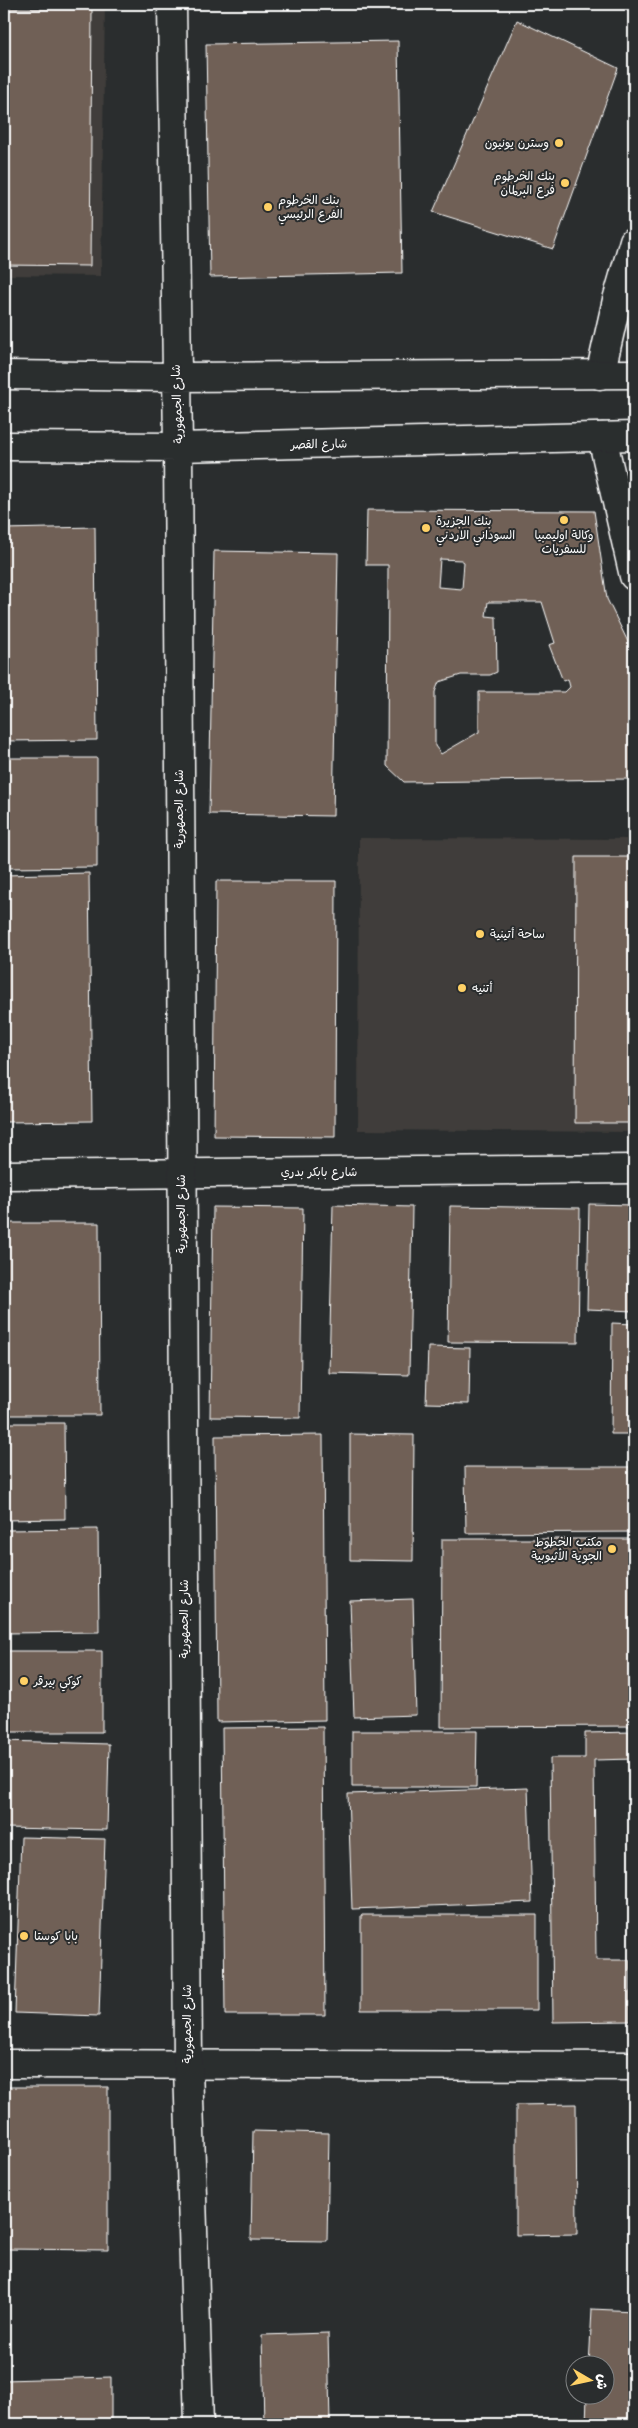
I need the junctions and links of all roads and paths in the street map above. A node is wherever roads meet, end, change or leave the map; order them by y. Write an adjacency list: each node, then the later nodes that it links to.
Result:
1 (172, 4): 6 (main road, شارع الجمهورية)
2 (634, 241): 5 (main road)
3 (634, 374): 5 (main road)
4 (4, 375): 6 (main road)
5 (600, 375): 6 (main road)
6 (176, 377): 10 (main road, شارع الجمهورية)
7 (634, 436): 8 (main road, شارع القصر)
8 (602, 437): 10 (main road, شارع القصر); 11 (main road)
9 (4, 446): 10 (main road, شارع القصر)
10 (178, 447): 13 (main road, شارع الجمهورية)
11 (634, 576)
12 (634, 1169): 13 (main road, شارع بابكر بدري)
13 (181, 1173): 14 (main road, شارع بابكر بدري); 16 (main road, شارع الجمهورية)
14 (4, 1175)
15 (4, 2064): 16 (main road)
16 (188, 2066): 17 (main road); 18 (main road, شارع الجمهورية)
17 (634, 2066)
18 (199, 2424)

